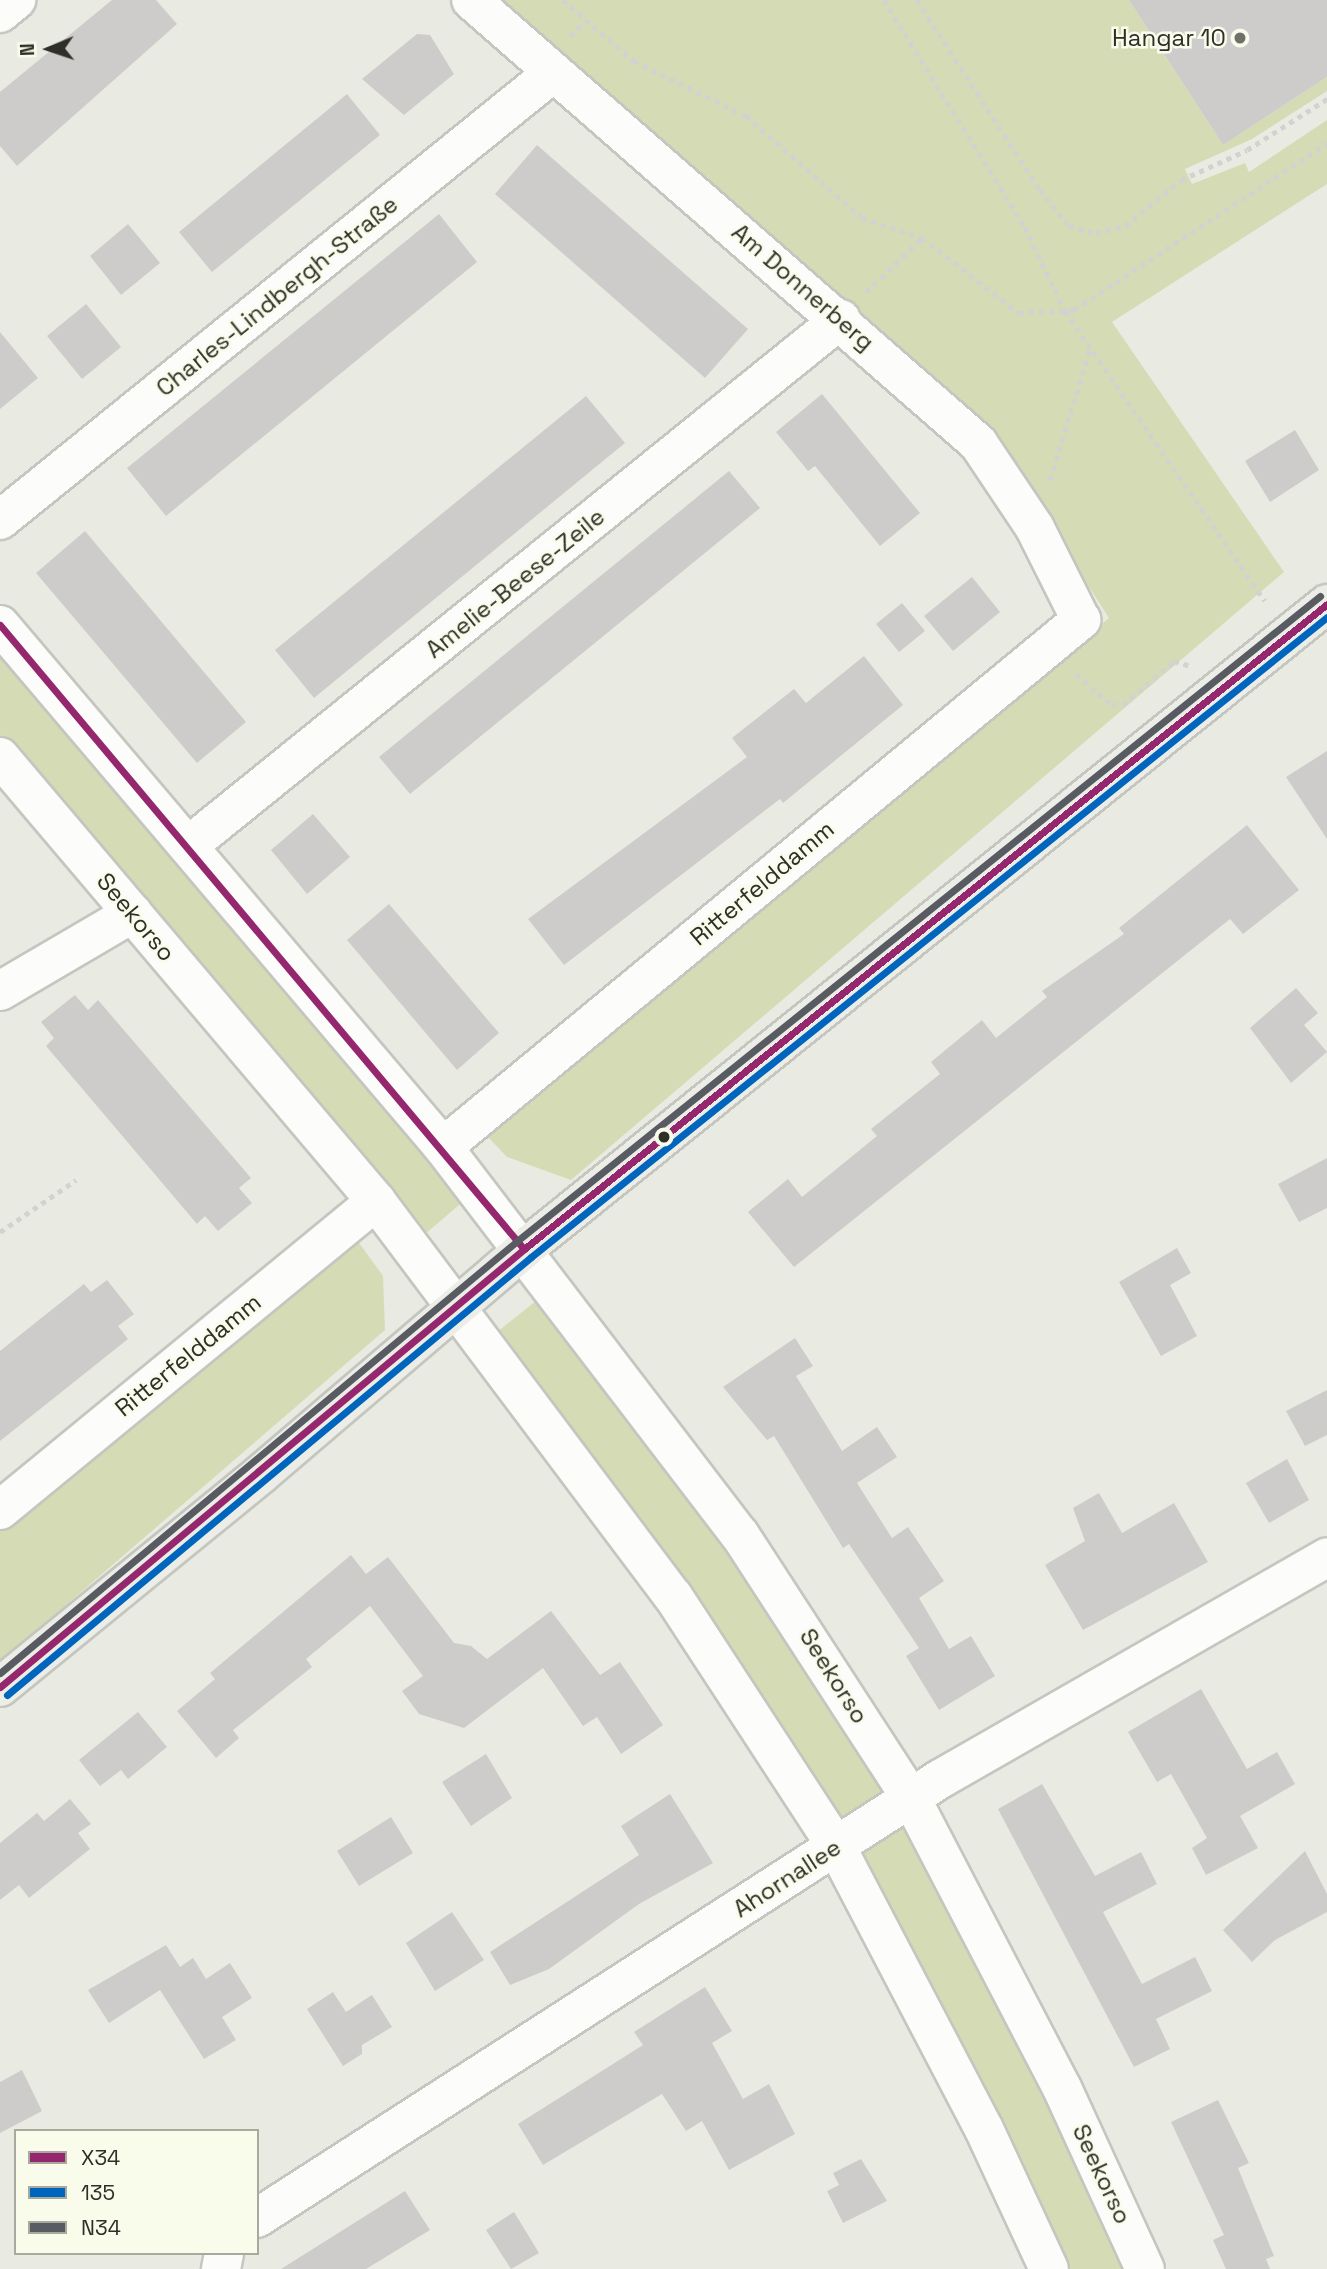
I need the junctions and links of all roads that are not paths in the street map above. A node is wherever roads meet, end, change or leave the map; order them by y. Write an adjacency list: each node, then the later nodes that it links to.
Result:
1 (16, 0): 3 (street)
2 (471, 0): 4 (street, Am Donnerberg)
3 (0, 13)
4 (554, 72): 5 (street, Am Donnerberg); 6 (street, Charles-Lindbergh-Straße)
5 (841, 319): 8 (street, Am Donnerberg); 11 (street, Amelie-Beese-Zeile)
6 (0, 520)
7 (1327, 604): 16 (main road)
8 (1081, 620): 14 (street, Ritterfelddamm)
9 (0, 625): 11 (street, Seekorso)
10 (0, 757): 12 (street, Seekorso)
11 (188, 846): 14 (street, Seekorso)
12 (133, 913): 13 (street); 15 (street, Seekorso)
13 (0, 991)
14 (443, 1147): 16 (street, Seekorso)
15 (376, 1200): 17 (street, Seekorso); 18 (street, Ritterfelddamm)
16 (524, 1249): 17 (main road); 21 (street, Seekorso)
17 (457, 1304): 20 (main road); 22 (street, Seekorso)
18 (0, 1510)
19 (1327, 1557): 21 (street, Ahornallee)
20 (0, 1687)
21 (912, 1800): 22 (street, Ahornallee); 25 (street, Seekorso)
22 (836, 1846): 23 (street, Ahornallee); 24 (street, Seekorso)
23 (259, 2217)
24 (1049, 2269)
25 (1145, 2269)

